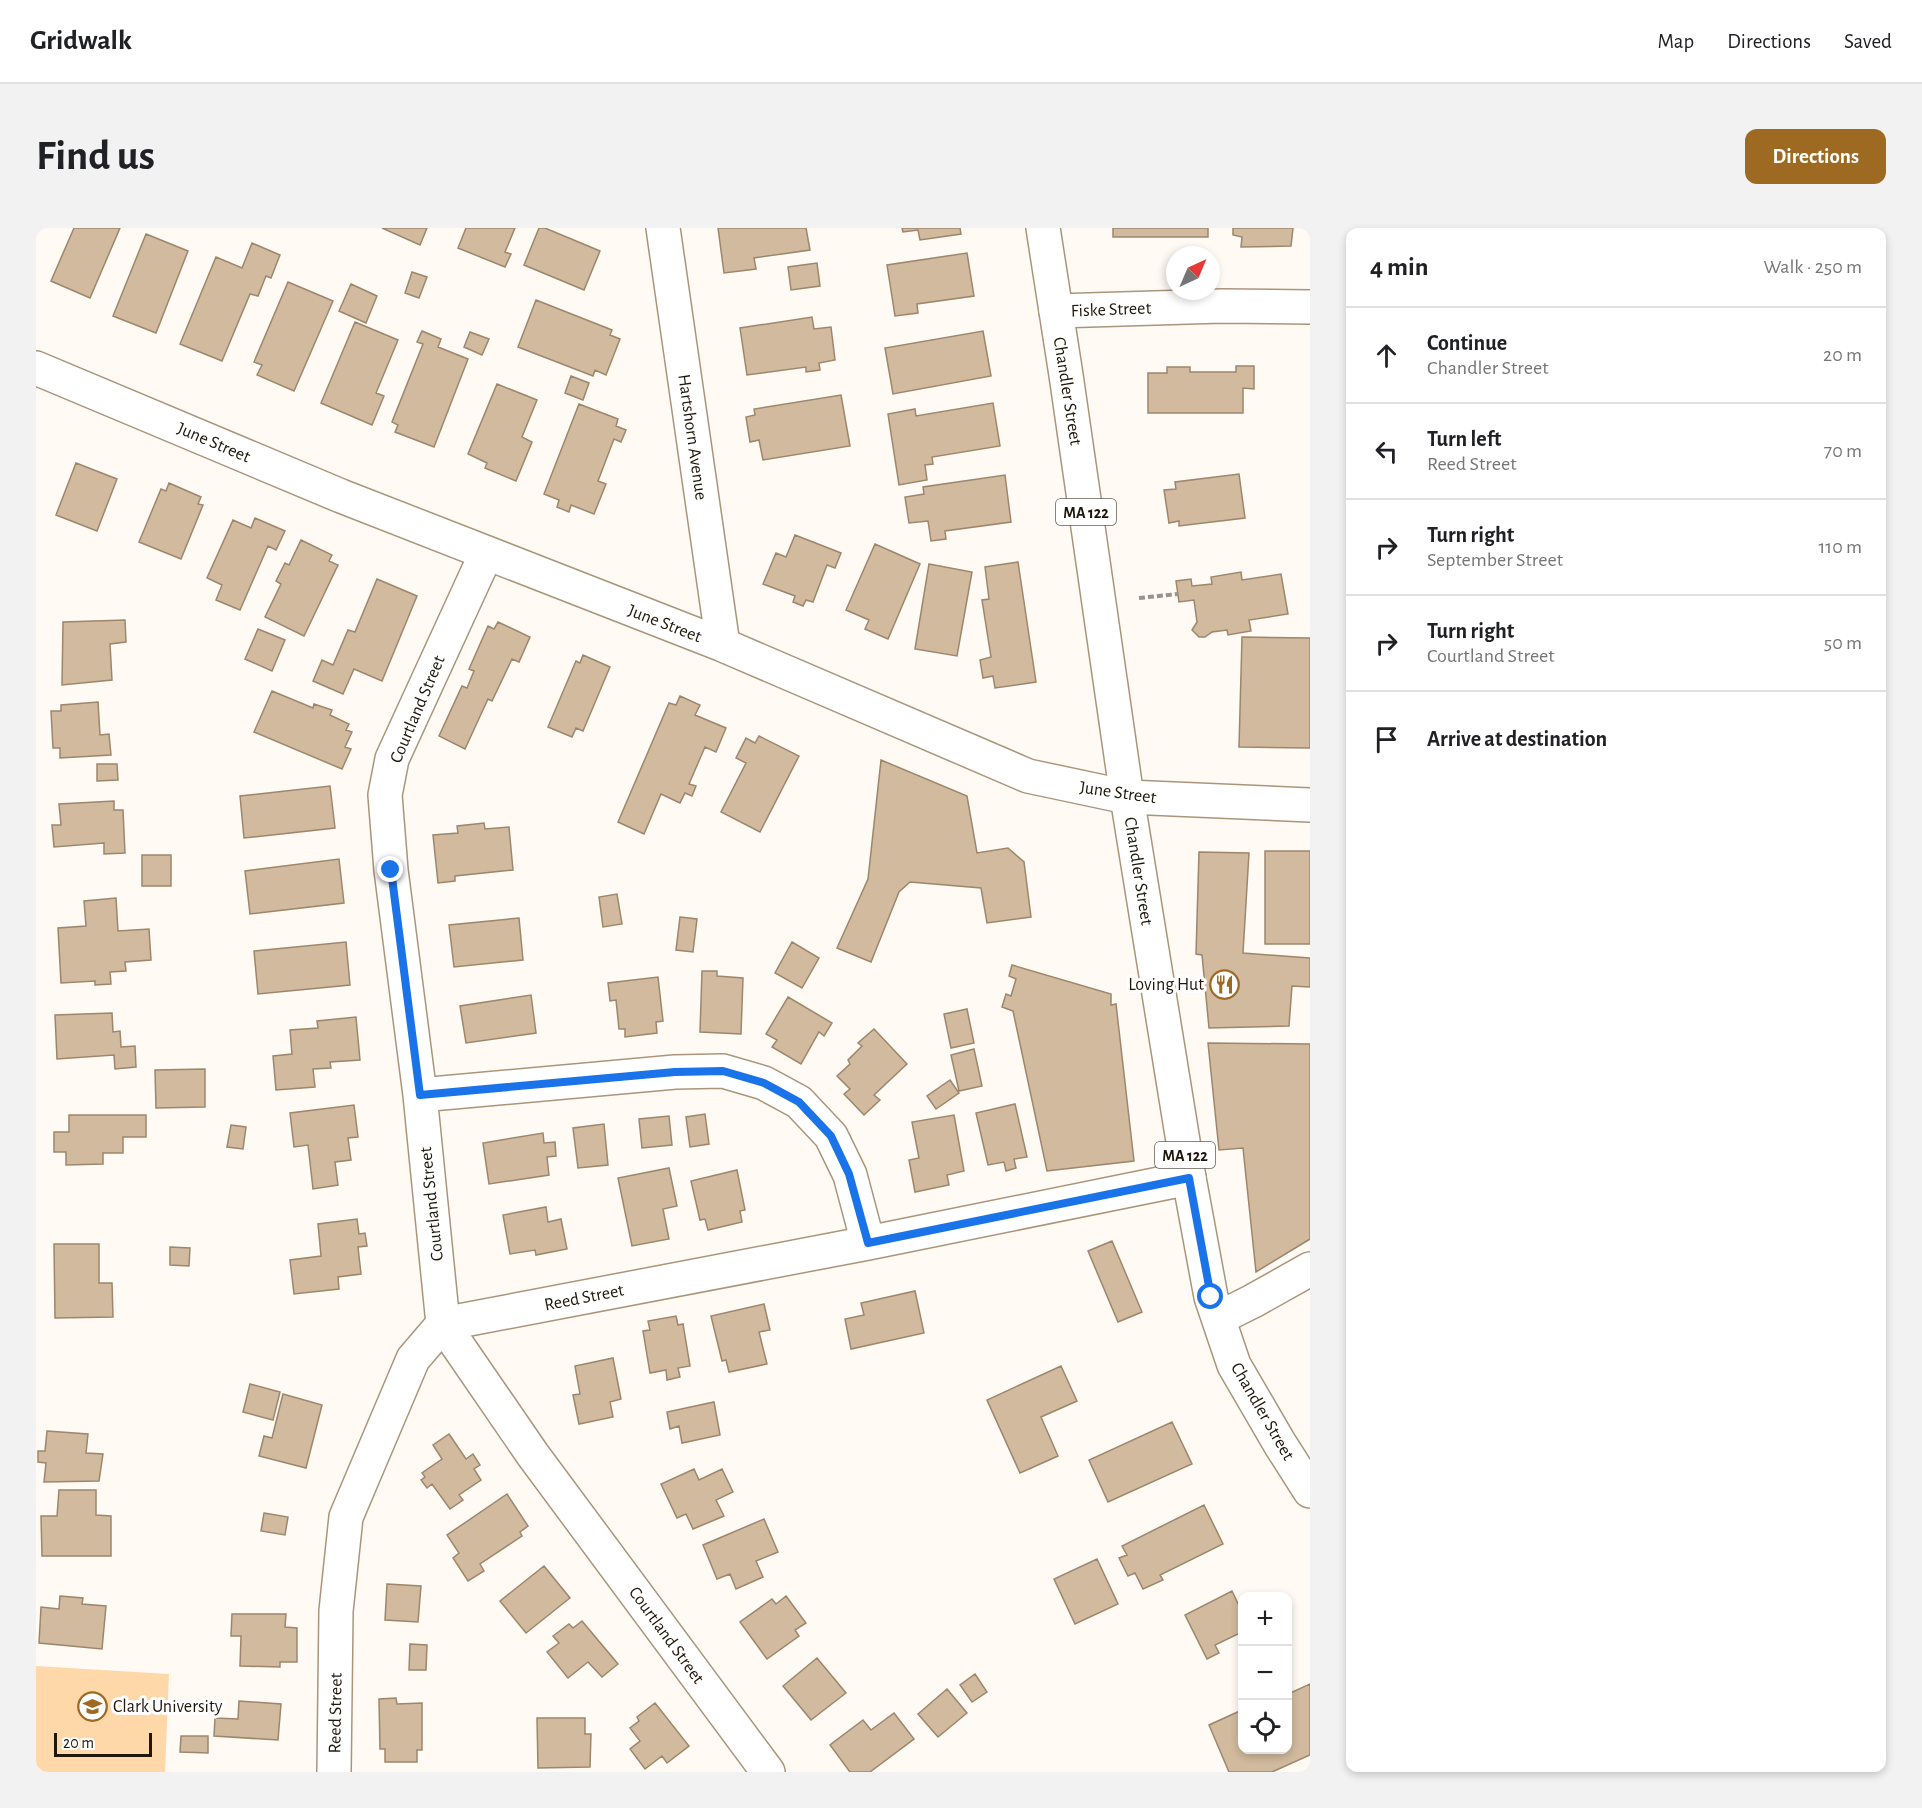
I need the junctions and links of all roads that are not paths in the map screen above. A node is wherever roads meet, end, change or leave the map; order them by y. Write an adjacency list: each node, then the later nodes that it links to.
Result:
1 (663, 228): 7 (street, Hartshorn Avenue)
2 (1043, 228): 4 (street, Chandler Street / MA 122)
3 (1310, 308): 4 (street, Fiske Street)
4 (1056, 311): 8 (street, Chandler Street / MA 122)
5 (36, 368): 6 (street, June Street)
6 (486, 554): 7 (street, June Street); 10 (street, Courtland Street)
7 (723, 645): 8 (street, June Street)
8 (1127, 797): 9 (street, June Street); 11 (street, Chandler Street / MA 122)
9 (1310, 805)
10 (420, 1095): 12 (street); 15 (street, Courtland Street)
11 (1189, 1178): 12 (street, Reed Street); 14 (street, Chandler Street / MA 122)
12 (868, 1243): 15 (street, Reed Street)
13 (1310, 1269): 14 (street)
14 (1219, 1318): 16 (street, Chandler Street / MA 122)
15 (443, 1324): 17 (street, Reed Street); 18 (street, Courtland Street)
16 (1308, 1485)
17 (334, 1772)
18 (768, 1772)

